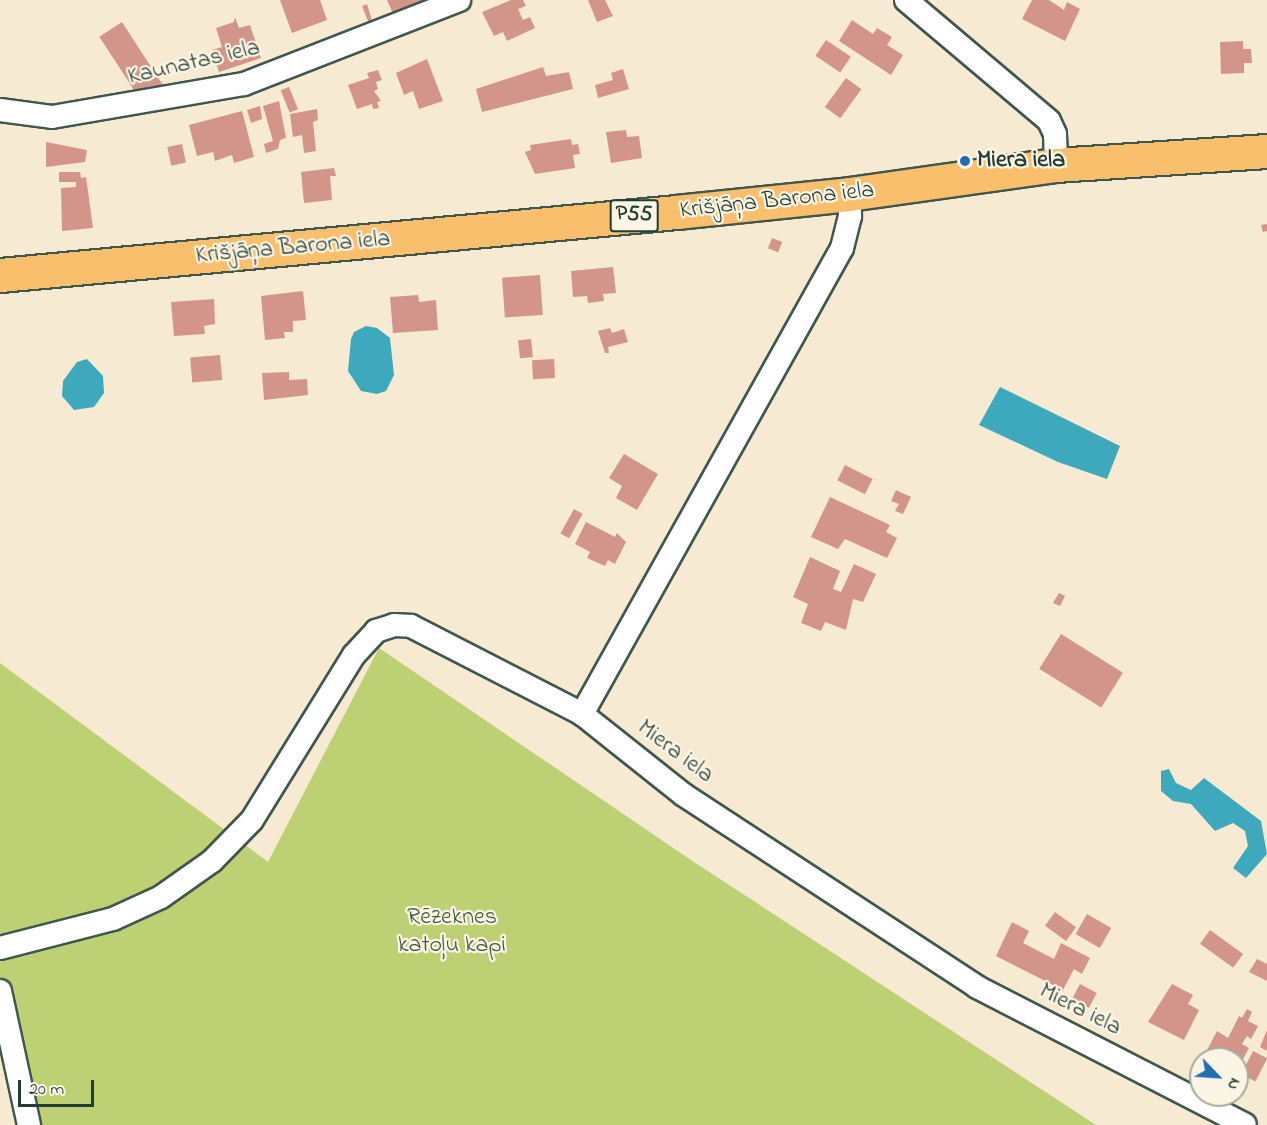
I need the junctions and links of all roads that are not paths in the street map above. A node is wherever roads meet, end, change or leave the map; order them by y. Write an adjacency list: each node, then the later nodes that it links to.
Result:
1 (459, 0): 3 (street, Kaunatas iela)
2 (906, 0): 5 (street)
3 (0, 110)
4 (1267, 151): 5 (main road, Krišjāņa Barona iela / P55)
5 (1056, 165): 6 (main road, Krišjāņa Barona iela / P55)
6 (849, 194): 7 (main road, Krišjāņa Barona iela / P55); 8 (street)
7 (0, 275)
8 (582, 714): 9 (street, Miera iela); 12 (street, Miera iela)
9 (0, 948)
10 (0, 991): 11 (street)
11 (29, 1125)
12 (1245, 1125)

